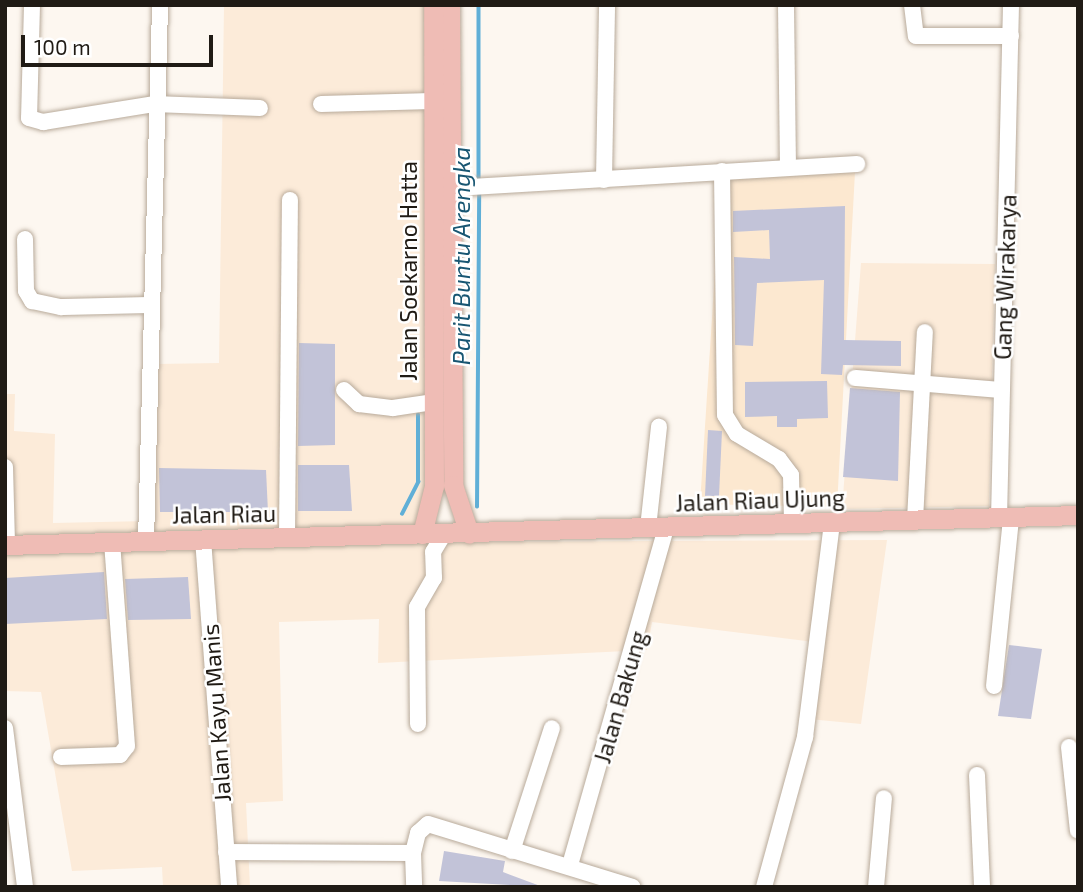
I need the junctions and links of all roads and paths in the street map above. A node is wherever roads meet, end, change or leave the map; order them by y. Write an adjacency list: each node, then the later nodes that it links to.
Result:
1 (32, 5): 11 (street)
2 (160, 5): 11 (street)
3 (433, 5): 10 (main road, Jalan Soekarno Hatta)
4 (450, 5): 18 (main road, Jalan Soekarno Hatta)
5 (607, 5): 17 (street)
6 (786, 5): 15 (street)
7 (912, 5): 9 (street)
8 (1012, 5): 9 (street, Gang Wirakarya)
9 (1012, 36): 26 (street, Gang Wirakarya)
10 (432, 101): 12 (street); 27 (main road, Jalan Soekarno Hatta)
11 (154, 104): 13 (street); 21 (street)
12 (321, 104)
13 (260, 108)
14 (858, 164): 15 (street)
15 (788, 167): 16 (street)
16 (722, 171): 17 (street); 34 (street)
17 (604, 180): 18 (street)
18 (471, 189): 37 (main road, Jalan Soekarno Hatta)
19 (290, 201): 40 (street)
20 (25, 239): 21 (street)
21 (151, 305): 42 (street)
22 (925, 332): 24 (street)
23 (855, 379): 24 (street)
24 (924, 379): 26 (street); 33 (street)
25 (344, 390): 27 (street)
26 (1002, 390): 32 (street, Gang Wirakarya)
27 (433, 402): 38 (main road, Jalan Soekarno Hatta)
28 (659, 427): 36 (street, Jalan Bakung)
29 (5, 467): 30 (street)
30 (6, 509): 44 (street)
31 (1078, 515): 32 (main road, Jalan Riau Ujung)
32 (1005, 518): 33 (main road, Jalan Riau Ujung); 45 (street, Gang Wirakarya)
33 (915, 520): 35 (main road, Jalan Riau Ujung)
34 (792, 523): 35 (main road, Jalan Riau Ujung); 36 (main road, Jalan Riau Ujung)
35 (832, 523): 62 (street)
36 (657, 528): 37 (main road, Jalan Riau Ujung); 57 (street, Jalan Bakung)
37 (469, 533): 39 (main road, Jalan Riau Ujung)
38 (422, 534): 39 (main road, Jalan Riau); 40 (main road, Jalan Riau)
39 (444, 534): 46 (street)
40 (287, 537): 41 (main road, Jalan Riau)
41 (203, 539): 42 (main road, Jalan Riau); 55 (street, Jalan Kayu Manis)
42 (146, 541): 43 (main road, Jalan Riau)
43 (113, 542): 44 (main road, Jalan Riau); 50 (street)
44 (6, 545)
45 (994, 686)
46 (418, 724)
47 (5, 728): 58 (street)
48 (552, 728): 54 (street)
49 (1069, 747): 53 (street)
50 (61, 757)
51 (977, 775): 64 (street)
52 (884, 798): 63 (street)
53 (1078, 831)
54 (512, 851): 56 (street); 57 (street)
55 (226, 852): 56 (street); 59 (street, Jalan Kayu Manis)
56 (413, 853): 60 (street)
57 (570, 865): 61 (street)
58 (25, 887)
59 (229, 887)
60 (414, 887)
61 (633, 887)
62 (764, 887)
63 (876, 887)
64 (982, 887)

